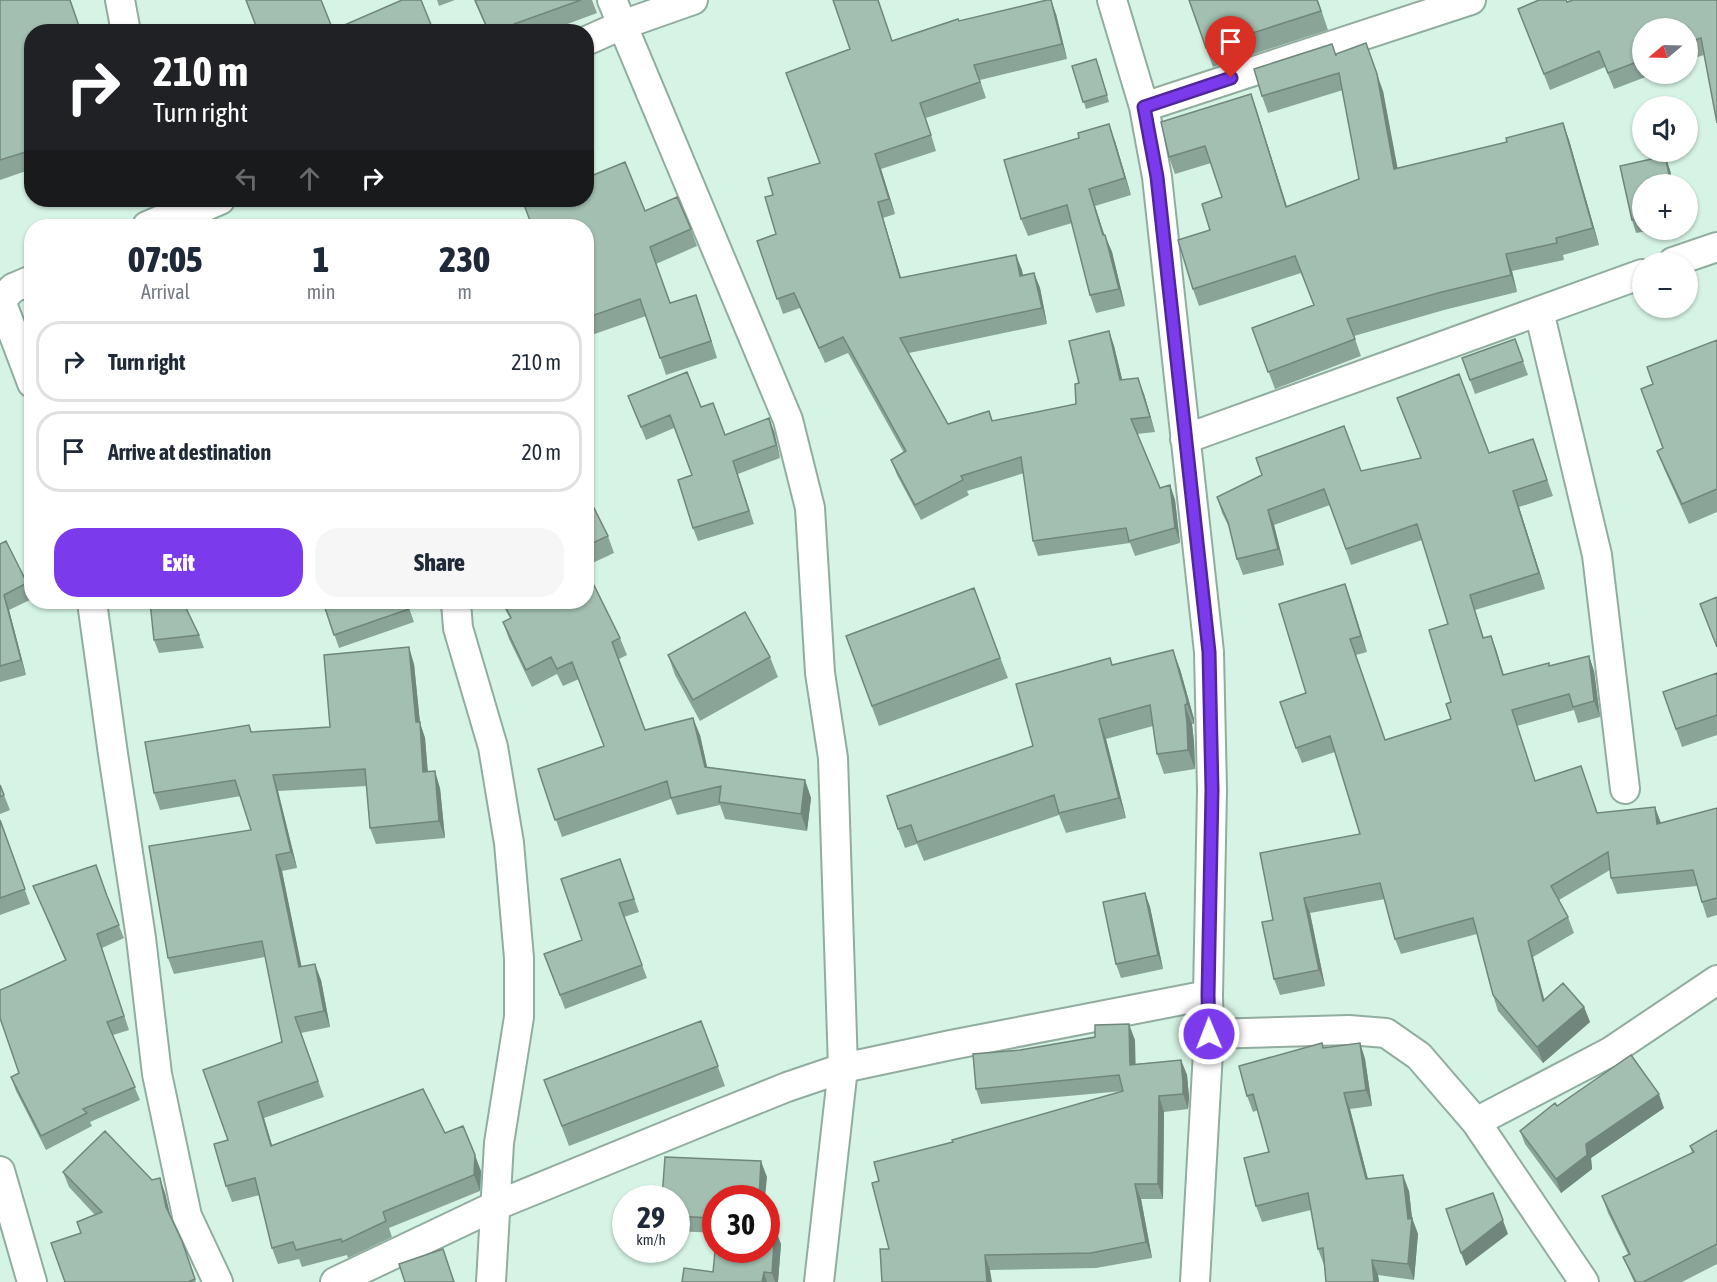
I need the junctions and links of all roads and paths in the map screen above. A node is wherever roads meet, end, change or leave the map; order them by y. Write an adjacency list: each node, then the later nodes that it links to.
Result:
1 (120, 0): 6 (street)
2 (693, 0): 5 (street)
3 (1112, 0): 8 (street)
4 (1471, 0): 8 (street)
5 (617, 13): 7 (street); 25 (street)
6 (124, 24)
7 (594, 34)
8 (1144, 107): 18 (street)
9 (204, 207): 10 (street)
10 (158, 214)
11 (1717, 247): 12 (street)
12 (1698, 253)
13 (1632, 278): 16 (street)
14 (24, 283): 15 (street)
15 (1, 301): 17 (street)
16 (1539, 311): 18 (street); 21 (street)
17 (24, 362)
18 (1185, 440): 23 (street)
19 (93, 609): 30 (street)
20 (457, 609): 28 (street)
21 (1625, 789)
22 (1717, 980): 26 (street)
23 (1208, 995): 24 (street); 25 (street)
24 (1209, 1034): 26 (street); 34 (street)
25 (843, 1068): 28 (street); 33 (street)
26 (1476, 1122): 35 (street)
27 (0, 1171): 29 (street)
28 (496, 1205): 31 (street); 32 (street)
29 (32, 1282)
30 (218, 1282)
31 (335, 1282)
32 (491, 1282)
33 (819, 1282)
34 (1195, 1282)
35 (1584, 1282)

